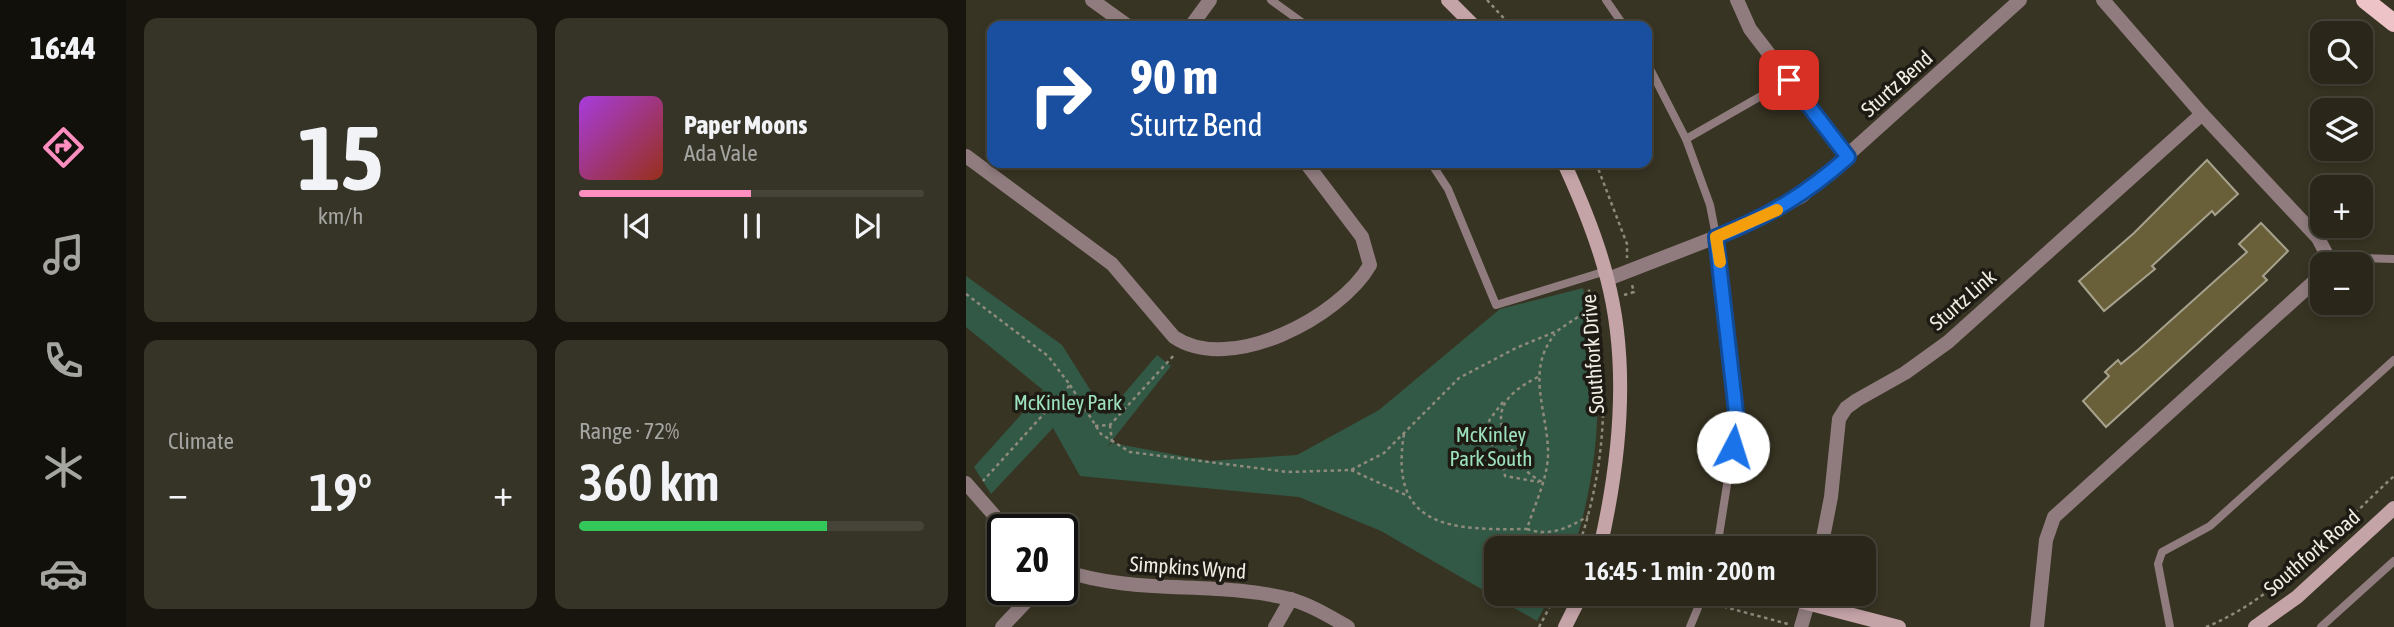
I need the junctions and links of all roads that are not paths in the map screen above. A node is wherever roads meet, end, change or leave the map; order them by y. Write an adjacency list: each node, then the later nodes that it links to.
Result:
1 (1093, 0): 10 (street)
2 (1210, 0): 11 (street)
3 (1271, 0): 12 (lane)
4 (1448, 0): 13 (street)
5 (1606, 0): 14 (lane)
6 (1737, 0): 17 (street)
7 (2020, 0): 21 (street, Sturtz Bend)
8 (2102, 0): 18 (street)
9 (2365, 0): 15 (main road)
10 (1121, 21)
11 (1195, 21)
12 (1300, 21)
13 (1469, 21)
14 (1621, 21)
15 (2394, 23)
16 (1652, 73): 19 (lane)
17 (1789, 80): 19 (lane); 21 (street)
18 (2202, 114): 26 (street); 37 (street, Sturtz Link)
19 (1686, 139): 25 (lane)
20 (966, 156): 22 (street)
21 (1848, 157): 25 (street, Sturtz Bend)
22 (1310, 168)
23 (1434, 168): 29 (lane)
24 (1566, 168): 29 (street, Southfork Drive)
25 (1716, 237): 29 (street, Sturtz Bend); 36 (lane)
26 (2322, 252)
27 (2394, 259): 28 (lane)
28 (2373, 261)
29 (1607, 275): 35 (street, Southfork Drive)
30 (2310, 285): 53 (street)
31 (2394, 360): 54 (lane)
32 (970, 487): 34 (street)
33 (2394, 508): 55 (street, Southfork Road)
34 (993, 514)
35 (1603, 536)
36 (1719, 536)
37 (1823, 536)
38 (2394, 561): 56 (lane)
39 (1078, 574): 40 (street, Simpkins Wynd)
40 (1290, 599): 47 (street); 48 (street, Simpkins Wynd)
41 (1023, 605): 46 (street)
42 (1576, 606): 49 (street)
43 (1698, 606): 50 (lane)
44 (1807, 606): 51 (street)
45 (1834, 606): 52 (street)
46 (1002, 627)
47 (1275, 627)
48 (1348, 627)
49 (1565, 627)
50 (1690, 627)
51 (1801, 627)
52 (1899, 627)
53 (2036, 627)
54 (2169, 627)
55 (2255, 627)
56 (2321, 627)

